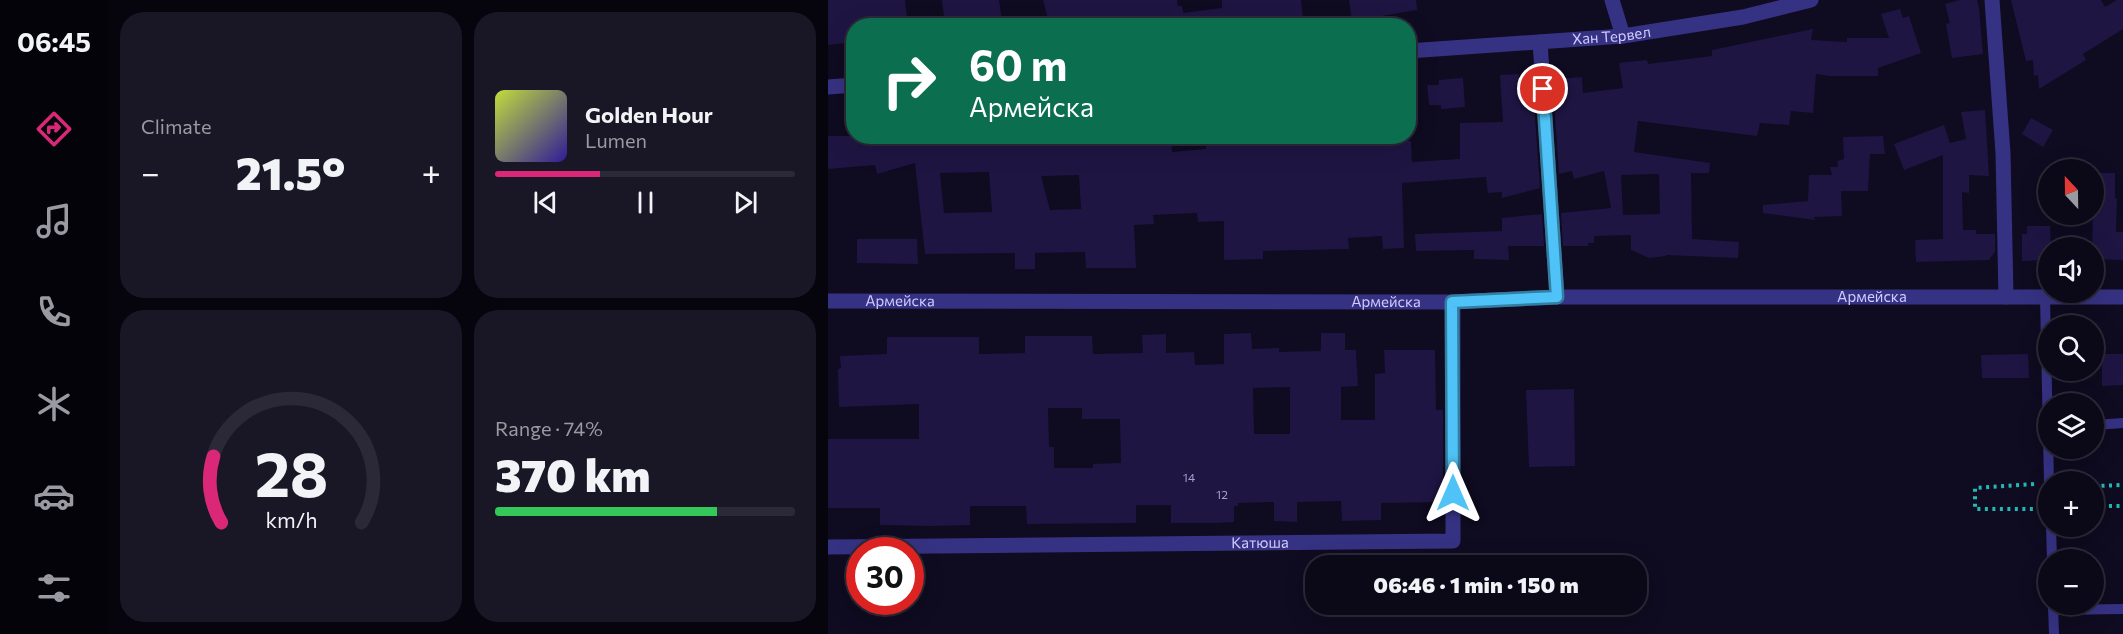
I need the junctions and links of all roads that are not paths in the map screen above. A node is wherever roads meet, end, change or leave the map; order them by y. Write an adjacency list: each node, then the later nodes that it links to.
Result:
1 (1612, 0): 4 (street)
2 (1811, 0): 4 (street, Хан Тервел)
3 (1992, 0): 10 (street)
4 (1623, 36): 5 (street, Хан Тервел)
5 (1540, 42): 6 (street, Хан Тервел); 9 (street)
6 (1416, 50)
7 (846, 86): 8 (street)
8 (828, 87)
9 (1557, 297): 10 (street, Армейска); 15 (street, Армейска)
10 (2006, 297): 11 (street, Армейска)
11 (2038, 297)
12 (2104, 297): 13 (street, Армейска)
13 (2123, 297)
14 (828, 301): 15 (street, Армейска)
15 (1452, 302): 20 (street, Катюша)
16 (2045, 303): 17 (lane)
17 (2047, 393)
18 (2123, 423): 19 (lane)
19 (2104, 424)
20 (828, 547)
21 (2104, 608): 22 (lane)
22 (2123, 609)
23 (2053, 615): 24 (lane)
24 (2054, 634)

